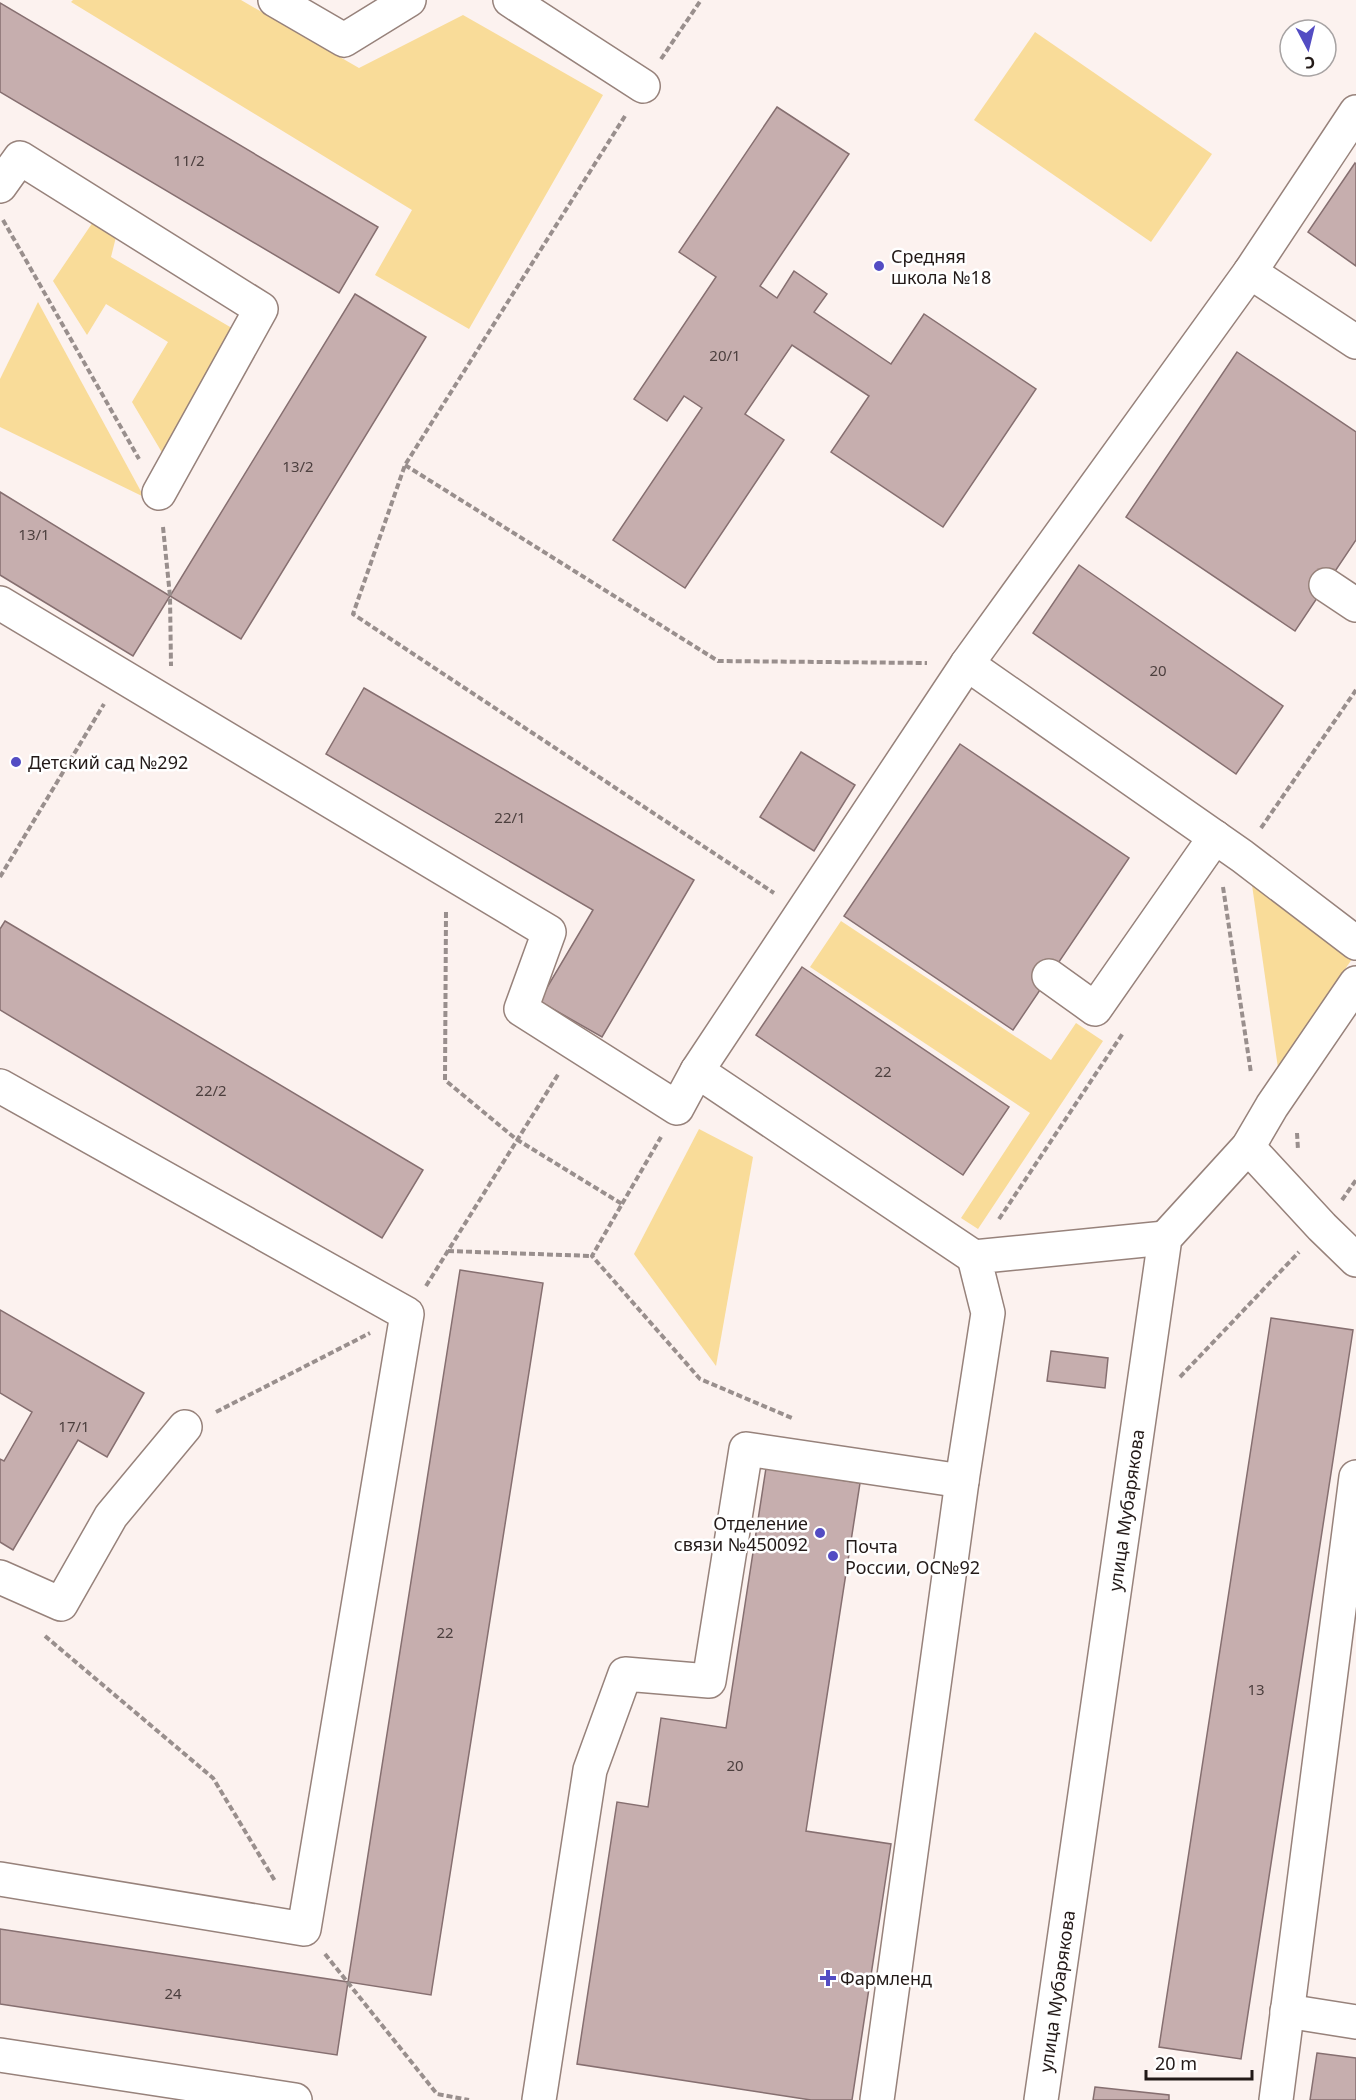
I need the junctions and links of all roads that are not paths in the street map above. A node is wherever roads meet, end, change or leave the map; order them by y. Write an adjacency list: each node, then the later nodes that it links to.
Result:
1 (275, 0): 2 (street)
2 (409, 0)
3 (510, 0): 4 (street)
4 (643, 86)
5 (1356, 112): 7 (street)
6 (0, 186): 9 (street)
7 (1250, 272): 8 (street); 13 (street)
8 (1356, 342)
9 (159, 493)
10 (1326, 585): 12 (street)
11 (0, 603): 18 (street)
12 (1356, 605)
13 (967, 664): 14 (street); 18 (street)
14 (1215, 837): 15 (street); 16 (street)
15 (1356, 943)
16 (1050, 976)
17 (1356, 983): 20 (street)
18 (697, 1071): 22 (street)
19 (0, 1086): 28 (street)
20 (1248, 1147): 21 (street); 23 (street)
21 (1165, 1238): 22 (street); 35 (street, улица Мубарякова)
22 (974, 1257): 26 (street)
23 (1356, 1260)
24 (185, 1427): 27 (street)
25 (1356, 1478): 29 (street)
26 (962, 1481): 33 (street); 34 (street)
27 (0, 1577)
28 (0, 1879)
29 (1287, 2011): 30 (street); 36 (street)
30 (1356, 2022)
31 (0, 2055): 32 (street)
32 (295, 2100)
33 (539, 2100)
34 (877, 2100)
35 (1041, 2100)
36 (1276, 2100)

